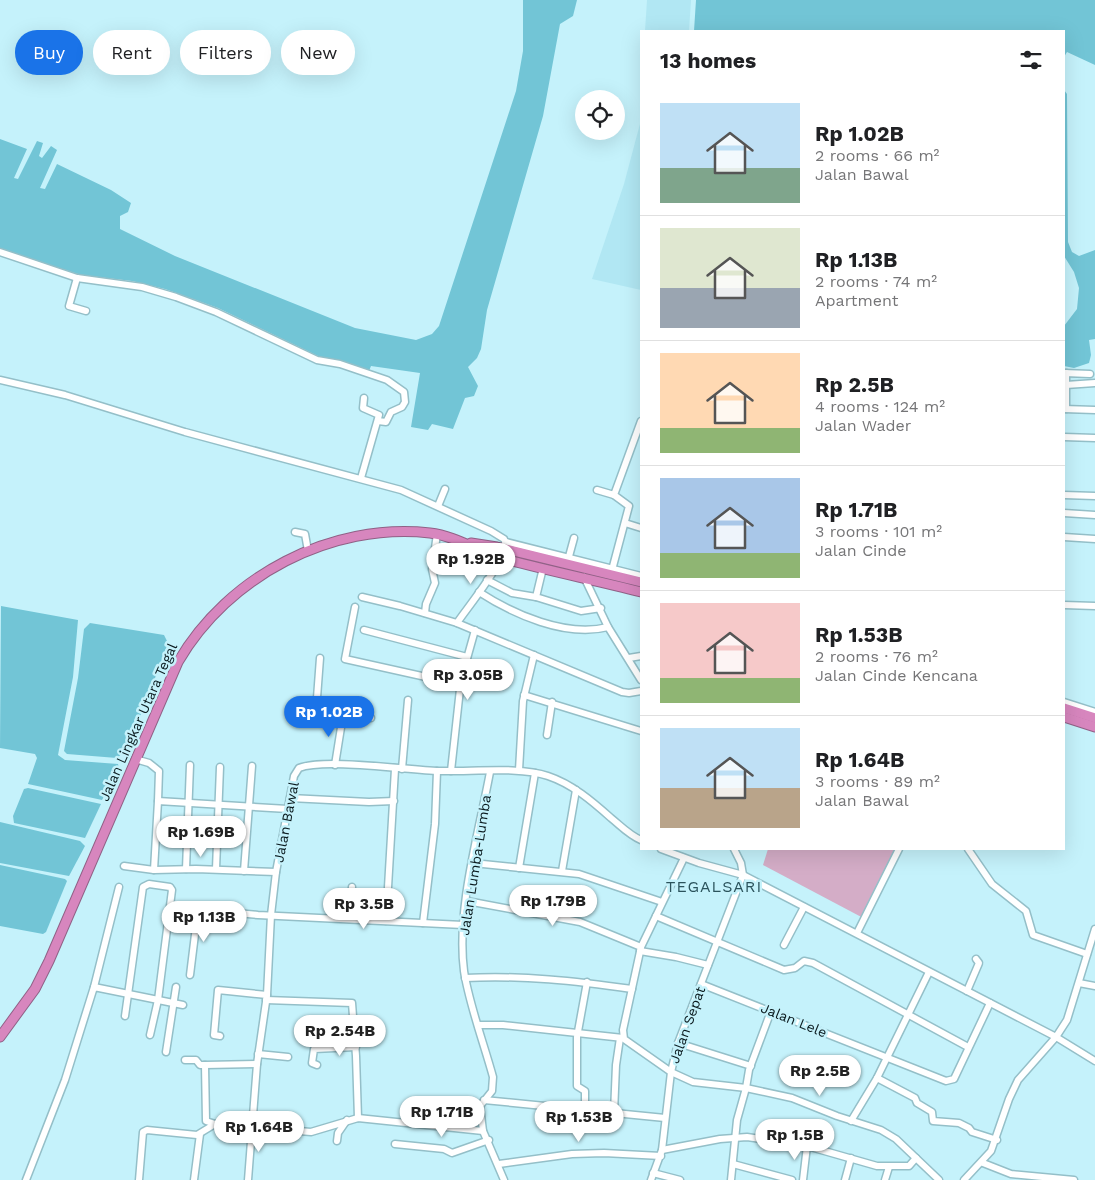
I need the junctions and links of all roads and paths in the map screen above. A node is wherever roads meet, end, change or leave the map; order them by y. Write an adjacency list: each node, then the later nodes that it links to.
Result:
1 (0, 252): 2 (street)
2 (77, 278): 3 (street); 12 (street)
3 (86, 311)
4 (1065, 373): 7 (street); 8 (street)
5 (0, 380): 16 (street)
6 (1095, 383): 7 (street)
7 (1086, 384): 8 (street)
8 (1066, 385): 10 (street)
9 (364, 398): 12 (street)
10 (1065, 409): 11 (street)
11 (1095, 410)
12 (378, 421): 16 (street)
13 (639, 435): 19 (street)
14 (1065, 437): 15 (street)
15 (1095, 438)
16 (361, 478): 22 (street)
17 (445, 489): 22 (street)
18 (597, 490): 19 (street)
19 (614, 495): 25 (street)
20 (1065, 495): 21 (street)
21 (1095, 496)
22 (438, 506): 32 (street)
23 (1065, 513): 24 (street)
24 (1095, 515)
25 (625, 523): 26 (street); 36 (street)
26 (640, 528)
27 (295, 532): 33 (street)
28 (437, 534): 32 (highway, Jalan Lingkar Utara Tegal); 33 (highway, Jalan Lingkar Utara Tegal); 50 (street)
29 (574, 538): 34 (street)
30 (1065, 538): 31 (street)
31 (1095, 539)
32 (504, 550): 34 (street); 35 (highway); 39 (street); 40 (highway)
33 (305, 553): 75 (highway, Jalan Lingkar Utara Tegal)
34 (568, 560): 36 (street)
35 (543, 568): 38 (highway); 45 (street)
36 (612, 570): 37 (street)
37 (640, 576)
38 (585, 579): 42 (highway); 43 (street); 49 (street)
39 (488, 580): 41 (street); 45 (street)
40 (640, 582)
41 (479, 592): 51 (street); 52 (street)
42 (640, 592)
43 (640, 596)
44 (362, 597): 50 (street)
45 (536, 597): 49 (street)
46 (1065, 605): 47 (street)
47 (1095, 606)
48 (356, 607): 61 (street)
49 (600, 608): 52 (street)
50 (425, 613): 51 (street)
51 (457, 622): 54 (street)
52 (608, 627): 59 (street)
53 (364, 630): 57 (street)
54 (475, 630): 55 (street); 57 (street)
55 (534, 655): 62 (street); 63 (street)
56 (640, 656): 59 (street)
57 (467, 657): 61 (street)
58 (320, 658): 68 (street)
59 (630, 658): 60 (street)
60 (640, 678)
61 (460, 680): 84 (street)
62 (640, 690)
63 (524, 695): 65 (street); 82 (street)
64 (408, 700): 81 (street)
65 (552, 702): 73 (street); 74 (street)
66 (1065, 703): 72 (street)
67 (1065, 708): 72 (highway)
68 (344, 715): 70 (street); 77 (street)
69 (1065, 717): 72 (highway)
70 (371, 718)
71 (1065, 721): 72 (street)
72 (1093, 721)
73 (640, 731)
74 (547, 735)
75 (135, 759): 89 (street); 154 (highway, Jalan Lingkar Utara Tegal)
76 (190, 765): 91 (street)
77 (335, 765): 80 (street, Jalan Bawal); 88 (street, Jalan Bawal)
78 (252, 766): 93 (street)
79 (220, 767): 92 (street)
80 (395, 769): 81 (street, Jalan Bawal); 90 (street)
81 (402, 769): 83 (street, Jalan Bawal)
82 (519, 770): 85 (street, Jalan Bawal); 86 (street, Jalan Bawal)
83 (438, 771): 84 (street, Jalan Bawal); 120 (street)
84 (451, 771): 85 (street, Jalan Bawal)
85 (490, 772): 101 (street, Jalan Lumba-Lumba)
86 (535, 773): 87 (street, Jalan Bawal); 103 (street)
87 (576, 790): 95 (street, Jalan Bawal); 108 (street)
88 (290, 798): 90 (street); 94 (street, Jalan Bawal)
89 (158, 801): 91 (street); 106 (street)
90 (394, 801): 119 (street)
91 (189, 802): 92 (street); 104 (street)
92 (218, 805): 93 (street); 105 (street)
93 (249, 807): 94 (street); 107 (street)
94 (286, 809): 109 (street, Jalan Bawal)
95 (640, 840)
96 (664, 850): 100 (street)
97 (734, 850): 110 (street)
98 (898, 850): 123 (street)
99 (969, 850): 127 (street)
100 (684, 858): 110 (street); 114 (street)
101 (473, 863): 103 (street); 113 (street, Jalan Lumba-Lumba)
102 (124, 866): 106 (street)
103 (519, 868): 108 (street)
104 (186, 869): 105 (street); 106 (street)
105 (216, 869): 107 (street)
106 (154, 870)
107 (244, 871): 109 (street)
108 (562, 871): 114 (street)
109 (276, 872): 116 (street, Jalan Bawal)
110 (743, 875): 115 (street); 124 (street, Jalan Sepat)
111 (118, 887): 136 (street)
112 (352, 887): 118 (street)
113 (467, 901): 121 (street, Jalan Lumba-Lumba); 126 (street)
114 (662, 902): 117 (street)
115 (804, 907): 123 (street); 125 (street)
116 (269, 915): 118 (street); 131 (street); 142 (street, Jalan Bawal)
117 (656, 916): 124 (street); 126 (street)
118 (348, 919): 119 (street)
119 (386, 921): 120 (street)
120 (423, 923): 121 (street)
121 (463, 925): 132 (street, Jalan Lumba-Lumba)
122 (1095, 929): 127 (street)
123 (857, 933): 130 (street)
124 (717, 943): 129 (street, Jalan Sepat); 148 (street)
125 (784, 944)
126 (641, 949): 129 (street); 139 (street)
127 (1087, 954): 134 (street)
128 (976, 959): 140 (street)
129 (708, 965): 135 (street, Jalan Sepat)
130 (929, 972): 140 (street); 148 (street)
131 (190, 975)
132 (466, 978): 133 (street); 150 (street, Jalan Lumba-Lumba)
133 (587, 982): 139 (street); 151 (street)
134 (1079, 983): 137 (street); 155 (street)
135 (701, 984): 147 (street, Jalan Lele); 157 (street, Jalan Sepat)
136 (94, 986): 141 (street); 199 (street)
137 (1095, 986)
138 (176, 987): 144 (street)
139 (632, 989): 156 (street)
140 (967, 991): 145 (street)
141 (129, 994): 143 (street); 143 (street); 149 (street)
142 (262, 996): 153 (street); 158 (street); 161 (street, Jalan Bawal)
143 (158, 1000): 144 (street); 152 (street)
144 (174, 1003): 146 (street); 160 (street)
145 (990, 1003): 155 (street); 159 (street)
146 (183, 1005)
147 (771, 1011): 163 (street, Jalan Lele); 169 (street)
148 (910, 1015): 159 (street); 163 (street)
149 (125, 1016)
150 (479, 1025): 151 (street); 173 (street, Jalan Lumba-Lumba)
151 (578, 1033): 156 (street); 174 (street)
152 (150, 1034)
153 (220, 1036)
154 (0, 1037)
155 (1056, 1037): 165 (street); 186 (street)
156 (622, 1038): 170 (street); 175 (street)
157 (678, 1044): 169 (street); 170 (street, Jalan Sepat)
158 (356, 1047): 168 (street); 176 (street)
159 (968, 1047): 163 (street, Jalan Lele)
160 (166, 1052)
161 (258, 1054): 162 (street); 166 (street, Jalan Bawal)
162 (288, 1058)
163 (887, 1058): 171 (street)
164 (185, 1060): 167 (street)
165 (1095, 1062)
166 (252, 1064): 167 (street); 181 (street, Jalan Bawal)
167 (205, 1065): 180 (street)
168 (317, 1065)
169 (751, 1066): 172 (street)
170 (671, 1072): 172 (street); 177 (street, Jalan Sepat)
171 (877, 1078): 178 (street); 186 (street)
172 (746, 1088): 178 (street); 184 (street)
173 (484, 1100): 174 (street); 182 (street, Jalan Lumba-Lumba)
174 (585, 1110): 175 (street)
175 (614, 1113): 177 (street)
176 (358, 1118): 179 (street); 182 (street)
177 (665, 1118): 190 (street, Jalan Sepat)
178 (851, 1121): 192 (street)
179 (346, 1122): 181 (street); 187 (street)
180 (215, 1124): 181 (street); 183 (street)
181 (251, 1124): 202 (street, Jalan Bawal)
182 (483, 1131): 185 (street)
183 (200, 1134): 200 (street); 201 (street)
184 (735, 1137): 189 (street); 190 (street); 195 (street)
185 (489, 1140): 188 (street); 194 (street)
186 (997, 1140): 193 (street)
187 (337, 1141)
188 (395, 1144)
189 (807, 1146): 191 (street); 207 (street)
190 (661, 1153): 194 (street); 197 (street, Jalan Sepat)
191 (851, 1158): 196 (street); 208 (street)
192 (916, 1158): 196 (street); 210 (street)
193 (983, 1163): 198 (street); 211 (street)
194 (499, 1164): 203 (street)
195 (733, 1164): 205 (street); 206 (street)
196 (889, 1167): 209 (street)
197 (652, 1177): 204 (street)
198 (1018, 1177): 212 (street)
199 (26, 1180)
200 (139, 1180)
201 (194, 1180)
202 (248, 1180)
203 (504, 1180)
204 (680, 1180)
205 (731, 1180)
206 (792, 1180)
207 (803, 1180)
208 (846, 1180)
209 (885, 1180)
210 (939, 1180)
211 (964, 1180)
212 (1074, 1180)

